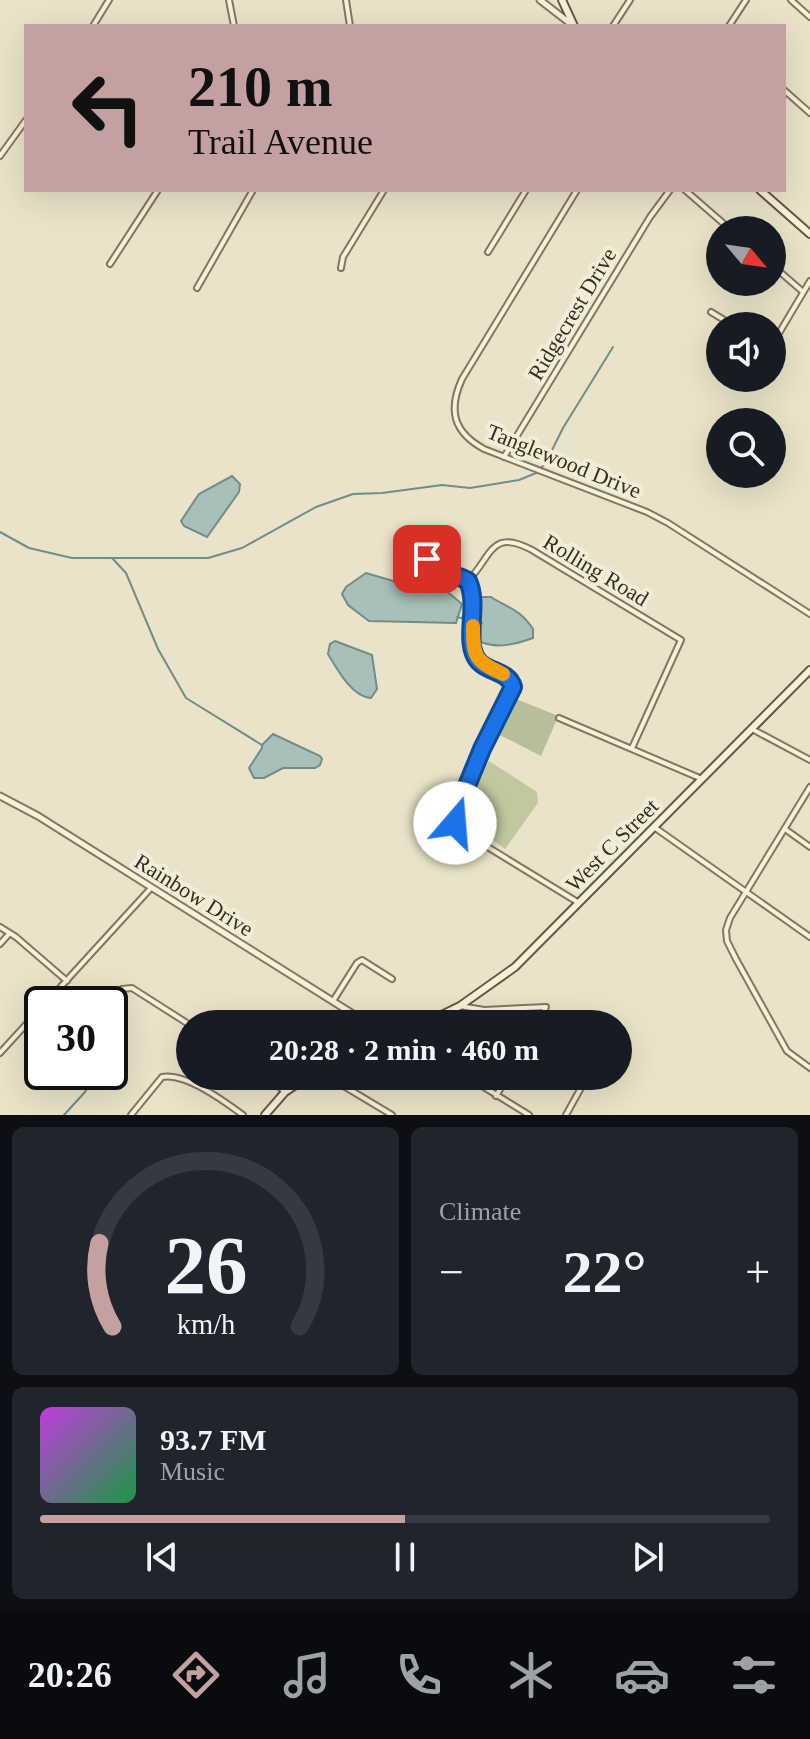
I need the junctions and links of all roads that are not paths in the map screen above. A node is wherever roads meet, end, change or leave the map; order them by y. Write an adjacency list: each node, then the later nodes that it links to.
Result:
1 (109, 0): 10 (street)
2 (229, 0): 11 (street)
3 (346, 0): 12 (street)
4 (540, 0): 13 (street)
5 (562, 0): 14 (main road)
6 (630, 0): 15 (street)
7 (746, 0): 16 (street)
8 (791, 0): 9 (street)
9 (810, 17)
10 (94, 24)
11 (234, 24)
12 (350, 24)
13 (571, 24)
14 (572, 24)
15 (614, 24)
16 (730, 24)
17 (786, 92): 18 (street)
18 (810, 113)
19 (24, 123): 20 (street)
20 (0, 156)
21 (157, 192): 32 (street)
22 (252, 192): 36 (street)
23 (383, 192): 33 (street)
24 (525, 192): 31 (street)
25 (576, 192): 39 (street, Tanglewood Drive)
26 (669, 192): 39 (street, Ridgecrest Drive)
27 (687, 192): 29 (street)
28 (762, 192): 30 (main road)
29 (715, 216)
30 (810, 234)
31 (488, 252)
32 (110, 264)
33 (341, 268)
34 (786, 277): 37 (street)
35 (810, 281): 37 (street)
36 (197, 288)
37 (802, 291): 38 (street)
38 (786, 320)
39 (504, 457): 42 (street, Tanglewood Drive)
40 (442, 535): 41 (street)
41 (468, 581): 46 (street, Rolling Road); 56 (street)
42 (810, 614)
43 (808, 675): 45 (main road, West C Street)
44 (559, 718): 46 (street)
45 (752, 729): 47 (street); 48 (main road, West C Street)
46 (632, 748): 48 (street)
47 (810, 760)
48 (702, 779): 51 (main road, West C Street)
49 (810, 787): 52 (street)
50 (0, 796): 54 (street, Rainbow Drive)
51 (654, 827): 55 (street); 56 (main road, West C Street)
52 (785, 829): 53 (street); 55 (street)
53 (810, 847)
54 (151, 888): 63 (street); 66 (street, Rainbow Drive)
55 (746, 892): 60 (street); 76 (street)
56 (579, 903): 67 (main road, West C Street)
57 (0, 927): 59 (street)
58 (810, 927): 60 (street)
59 (10, 933): 61 (street); 63 (street)
60 (808, 935)
61 (0, 944)
62 (392, 979): 66 (street)
63 (67, 981): 64 (street)
64 (62, 986)
65 (128, 988): 73 (street)
66 (333, 1001): 68 (street, Rainbow Drive)
67 (460, 1006): 69 (main road, West C Street); 70 (street)
68 (347, 1010)
69 (452, 1010)
70 (484, 1010)
71 (484, 1010): 72 (street)
72 (545, 1010)
73 (176, 1016)
74 (24, 1027): 75 (street)
75 (0, 1053)
76 (810, 1068)
77 (283, 1090): 83 (street)
78 (288, 1090): 83 (main road)
79 (350, 1090): 88 (street)
80 (487, 1090): 84 (street)
81 (500, 1090): 84 (street)
82 (580, 1090): 90 (street)
83 (285, 1092): 87 (main road)
84 (496, 1096): 89 (street)
85 (131, 1115): 86 (street)
86 (243, 1115)
87 (265, 1115)
88 (392, 1115)
89 (529, 1115)
90 (566, 1115)

